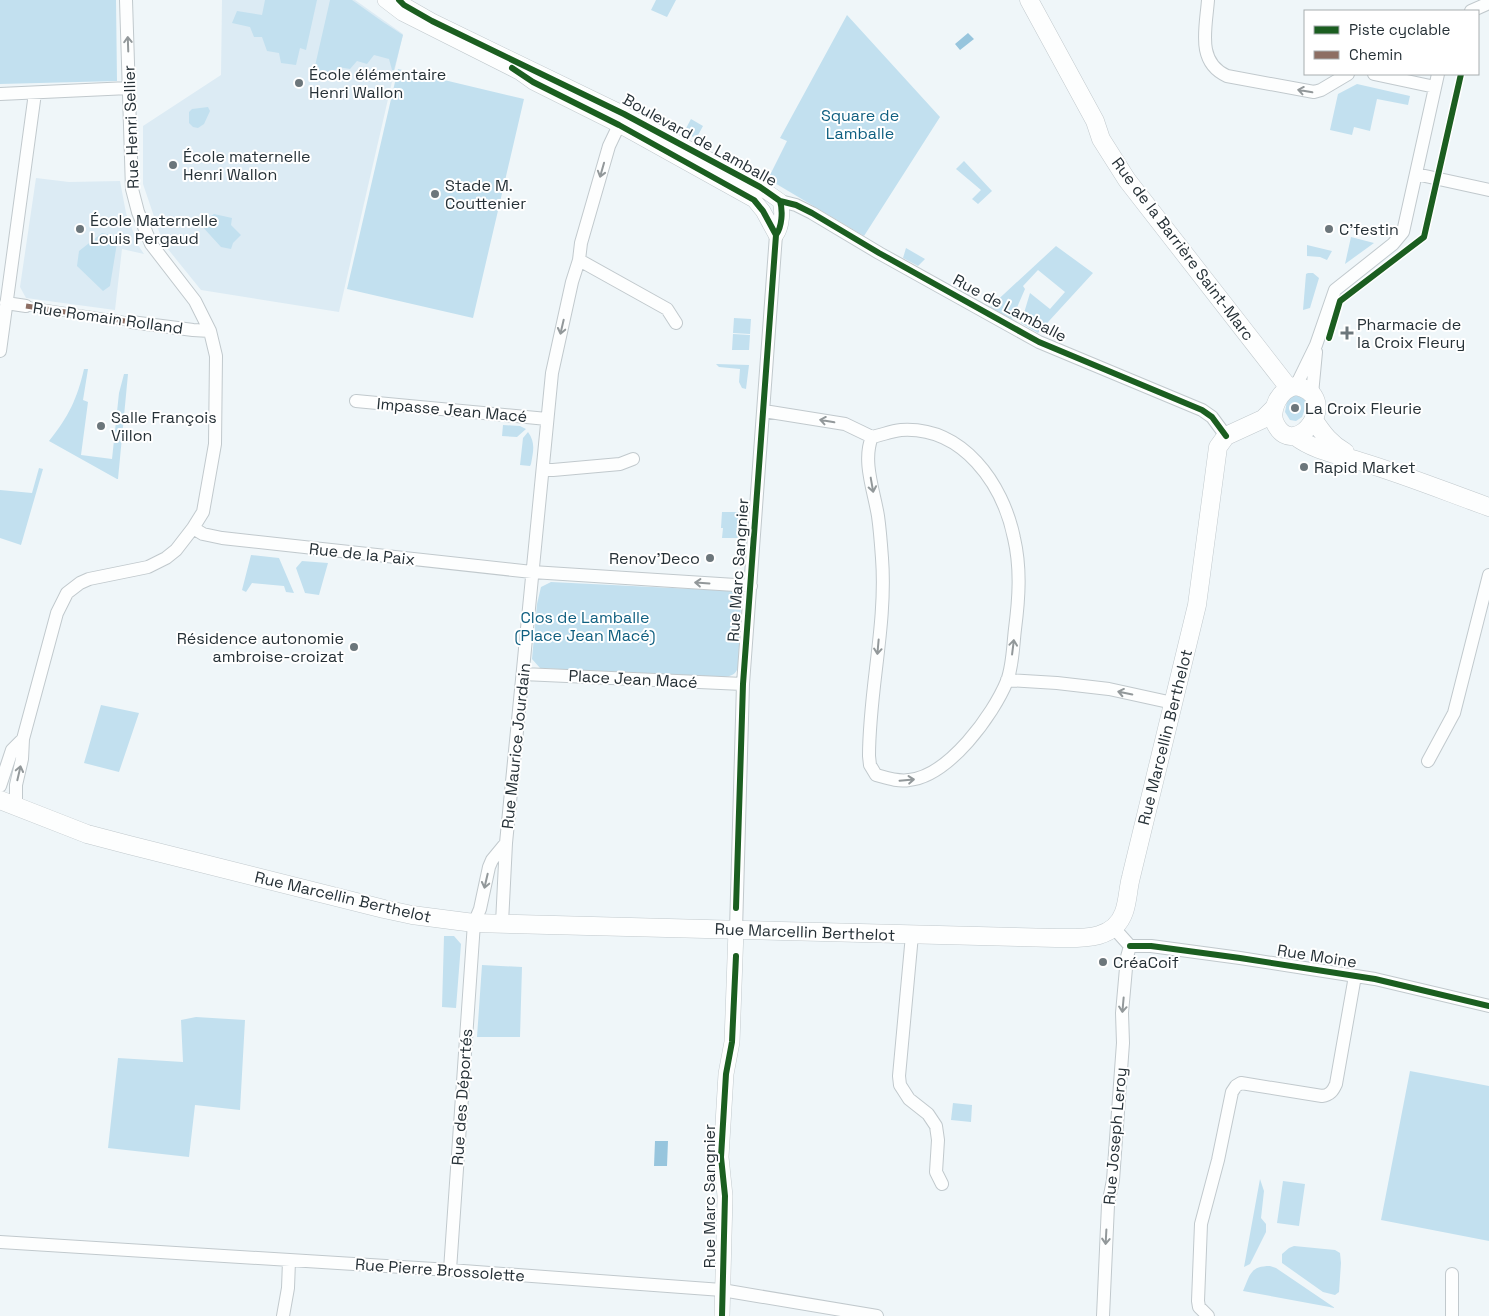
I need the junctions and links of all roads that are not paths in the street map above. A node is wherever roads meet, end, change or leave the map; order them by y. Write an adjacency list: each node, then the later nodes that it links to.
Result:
1 (126, 0): 12 (street, Rue Henri Sellier, one-way to 1)
2 (385, 0): 15 (street, Boulevard de Lamballe)
3 (398, 0): 15 (street, Boulevard de Lamballe)
4 (1029, 0): 28 (main road, Rue de la Barrière Saint-Marc)
5 (1208, 0): 8 (street, one-way to 5)
6 (1489, 3): 7 (street)
7 (1473, 10)
8 (1346, 75)
9 (1379, 75): 11 (street)
10 (1438, 75): 11 (street)
11 (1435, 87): 16 (street)
12 (129, 88): 13 (street); 25 (street, Rue Henri Sellier)
13 (35, 93): 14 (street); 21 (street)
14 (0, 94)
15 (622, 119): 18 (street, Boulevard de Lamballe); 19 (street, Boulevard de Lamballe); 20 (street, Rue Maurice Jourdain, one-way to 20)
16 (1416, 174): 17 (street); 26 (street)
17 (1489, 190)
18 (780, 200): 19 (street, Boulevard de Lamballe); 35 (street, Rue de Lamballe)
19 (776, 235): 32 (street, Rue Marc Sangnier)
20 (579, 260): 24 (street); 33 (street, Rue Maurice Jourdain, one-way to 33)
21 (6, 303): 22 (street, Rue Romain Rolland); 27 (street)
22 (26, 306): 23 (street, Rue Romain Rolland)
23 (131, 322): 25 (street, Rue Romain Rolland)
24 (676, 323)
25 (210, 331): 42 (street, Rue Henri Sellier)
26 (1316, 345): 28 (street); 29 (street)
27 (0, 351)
28 (1293, 387): 29 (main road); 31 (main road)
29 (1312, 394): 34 (main road)
30 (356, 401): 33 (street, Impasse Jean Macé)
31 (1274, 408): 35 (main road); 36 (main road)
32 (764, 411): 37 (street, one-way to 32); 45 (street, Rue Marc Sangnier)
33 (547, 419): 40 (street, Rue Maurice Jourdain)
34 (1314, 420): 36 (main road); 39 (main road)
35 (1227, 435): 36 (main road); 49 (main road, Rue Marcellin Berthelot)
36 (1291, 436): 39 (main road)
37 (872, 437): 47 (street, one-way to 37); 47 (street, one-way to 47)
38 (634, 459): 40 (street)
39 (1363, 462): 41 (main road)
40 (544, 469): 43 (street, Rue Maurice Jourdain)
41 (1489, 507)
42 (193, 528): 43 (street, Rue de la Paix); 50 (street, Rue Henri Sellier)
43 (532, 572): 45 (street, one-way to 43); 46 (street, Rue Maurice Jourdain)
44 (1489, 575): 51 (street)
45 (751, 586): 48 (street, Rue Marc Sangnier)
46 (523, 674): 48 (street, Place Jean Macé); 54 (street, Rue Maurice Jourdain)
47 (1007, 680): 49 (street, one-way to 47)
48 (743, 684): 58 (street, Rue Marc Sangnier)
49 (1173, 703): 57 (main road, Rue Marcellin Berthelot)
50 (23, 739): 52 (street, Rue Henri Sellier); 53 (street, Rue Henri Sellier, one-way to 50)
51 (1428, 761)
52 (0, 786)
53 (8, 803): 55 (main road, Rue Marcellin Berthelot)
54 (506, 843): 55 (street, Rue Maurice Jourdain, one-way to 55); 56 (street, Rue Maurice Jourdain)
55 (474, 923): 56 (main road, Rue Marcellin Berthelot); 66 (street, Rue des Déportés)
56 (502, 923): 58 (main road, Rue Marcellin Berthelot)
57 (1113, 927): 59 (main road, Rue Marcellin Berthelot); 60 (street)
58 (736, 930): 59 (main road, Rue Marcellin Berthelot); 68 (street, Rue Marc Sangnier)
59 (912, 935): 63 (street)
60 (1132, 950): 61 (street, Rue Moine); 72 (street, Rue Joseph Leroy, one-way to 72)
61 (1355, 976): 62 (street, Rue Moine); 73 (street)
62 (1489, 1006)
63 (942, 1184)
64 (0, 1242): 65 (street, Rue Pierre Brossolette)
65 (290, 1260): 66 (street, Rue Pierre Brossolette); 69 (street)
66 (450, 1270): 68 (street, Rue Pierre Brossolette)
67 (1452, 1274): 74 (street)
68 (722, 1290): 70 (street, Rue Marc Sangnier); 71 (street, Rue Pierre Brossolette)
69 (283, 1316)
70 (722, 1316)
71 (877, 1316)
72 (1103, 1316)
73 (1208, 1316)
74 (1452, 1316)

